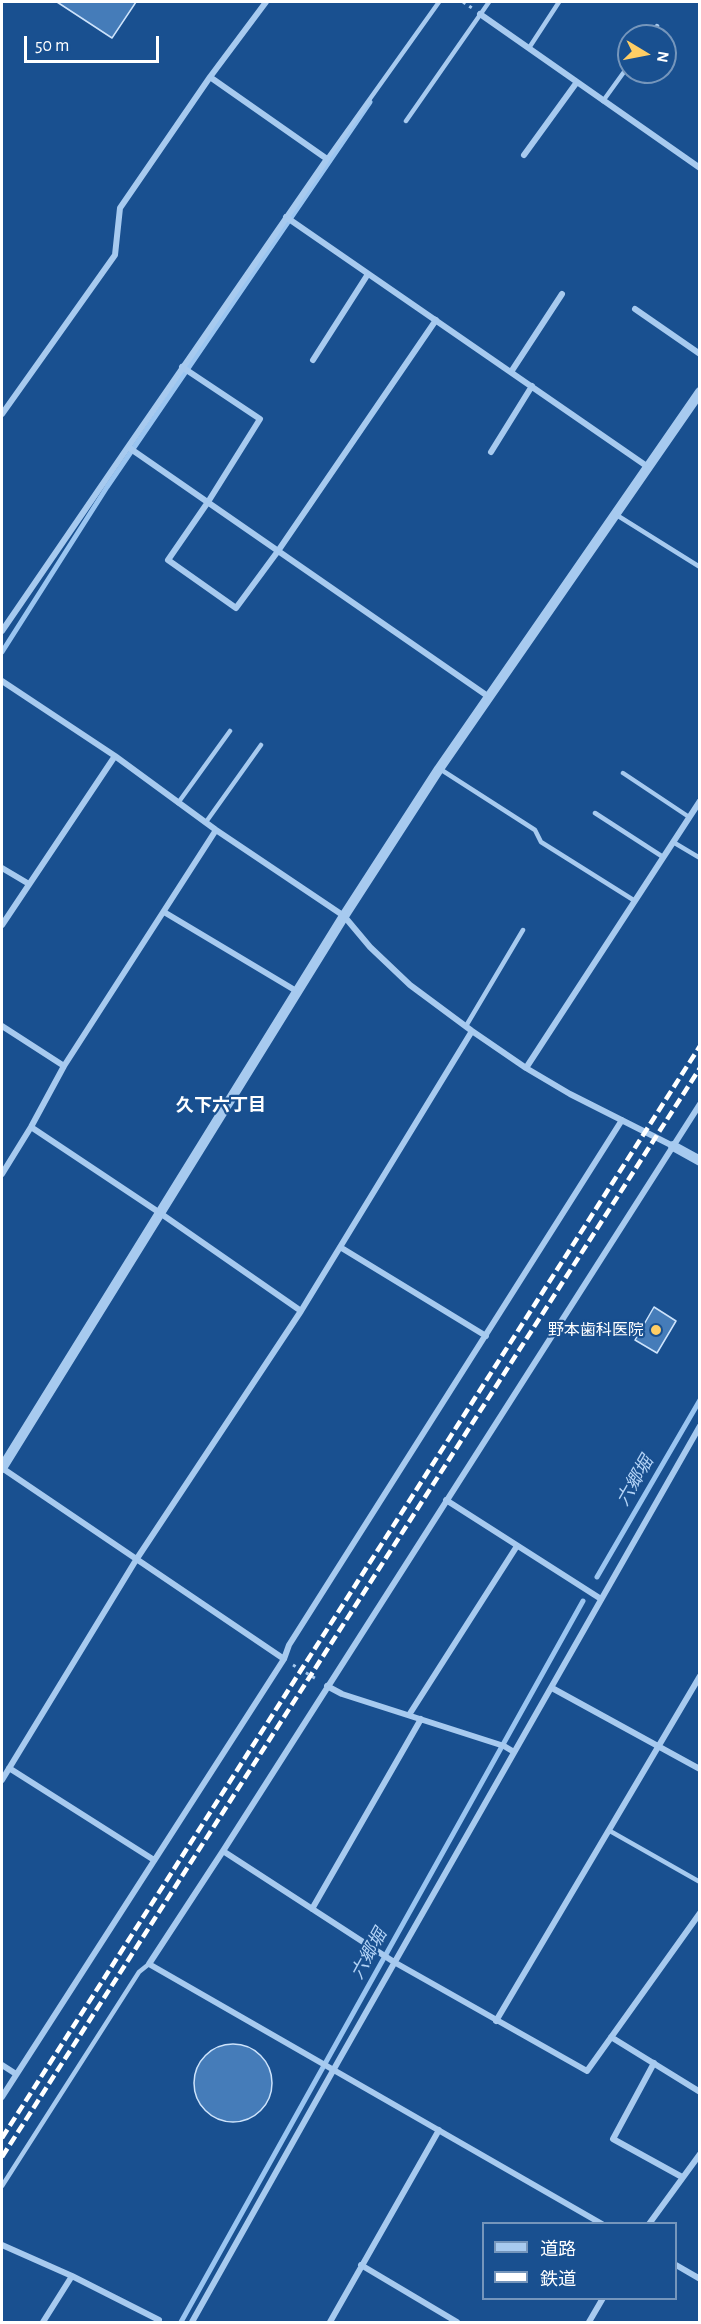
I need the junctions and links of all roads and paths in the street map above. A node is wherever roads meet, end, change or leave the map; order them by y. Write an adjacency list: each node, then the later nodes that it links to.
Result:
1 (266, 2): 7 (street)
2 (439, 2): 13 (lane)
3 (489, 2): 5 (lane)
4 (559, 2): 6 (lane)
5 (480, 14): 6 (street); 11 (lane)
6 (529, 48): 8 (street)
7 (210, 77): 13 (street); 26 (street)
8 (577, 82): 10 (street); 12 (street)
9 (617, 82): 10 (lane)
10 (603, 101): 14 (street)
11 (406, 121)
12 (524, 155)
13 (327, 159): 15 (street)
14 (699, 168)
15 (286, 217): 16 (street); 22 (street)
16 (368, 274): 19 (street); 21 (street)
17 (562, 294): 23 (street)
18 (634, 309): 20 (street)
19 (436, 320): 23 (street); 32 (street)
20 (699, 354)
21 (313, 360)
22 (182, 367): 27 (street); 30 (street)
23 (510, 372): 24 (street)
24 (532, 386): 28 (street); 29 (street)
25 (699, 392): 29 (street)
26 (2, 414)
27 (128, 447): 30 (street); 34 (street)
28 (491, 452)
29 (648, 466): 31 (street)
30 (208, 502): 32 (street); 32 (street)
31 (615, 514): 33 (lane); 36 (street)
32 (278, 551): 36 (street)
33 (699, 567)
34 (2, 631)
35 (2, 681): 39 (street)
36 (489, 697): 40 (street)
37 (230, 730): 43 (lane)
38 (261, 745): 46 (lane)
39 (115, 756): 43 (street); 52 (street)
40 (439, 769): 53 (lane); 55 (street)
41 (623, 773): 45 (lane)
42 (699, 801): 45 (street)
43 (178, 803): 46 (street)
44 (595, 813): 49 (lane)
45 (689, 816): 48 (street)
46 (206, 822): 47 (street)
47 (216, 830): 54 (street); 55 (street)
48 (673, 842): 49 (street); 50 (lane)
49 (663, 857): 53 (street)
50 (699, 858)
51 (2, 868): 52 (street)
52 (29, 884): 56 (street)
53 (635, 901): 62 (street)
54 (164, 912): 58 (street); 61 (street)
55 (344, 916): 58 (street); 60 (street)
56 (2, 925)
57 (523, 930): 60 (lane)
58 (298, 992): 69 (street)
59 (2, 1026): 61 (street)
60 (469, 1028): 62 (street); 70 (street)
61 (64, 1066): 65 (street)
62 (526, 1068): 64 (street)
63 (699, 1104): 66 (street)
64 (622, 1120): 66 (street); 72 (street)
65 (31, 1127): 68 (street); 69 (street)
66 (673, 1146): 67 (street); 75 (street)
67 (699, 1161)
68 (2, 1174)
69 (160, 1213): 71 (street); 74 (street)
70 (340, 1247): 71 (street); 72 (street)
71 (301, 1311): 77 (street)
72 (486, 1336): 79 (street)
73 (699, 1426): 78 (street)
74 (2, 1468): 77 (street)
75 (446, 1500): 76 (street); 83 (street)
76 (516, 1546): 78 (street); 85 (street)
77 (136, 1560): 79 (street); 89 (street)
78 (601, 1599): 84 (street)
79 (284, 1659): 94 (street)
80 (291, 1664): 82 (path)
81 (699, 1676): 87 (street)
82 (318, 1681)
83 (327, 1686): 85 (street); 93 (street)
84 (552, 1688): 87 (street); 88 (street)
85 (409, 1715): 86 (street)
86 (421, 1719): 88 (street); 96 (street)
87 (658, 1746): 90 (street); 92 (street)
88 (514, 1752): 98 (street)
89 (9, 1768): 91 (street); 94 (street)
90 (699, 1769)
91 (2, 1780)
92 (610, 1831): 95 (lane); 100 (street)
93 (223, 1851): 96 (street); 99 (street)
94 (154, 1860): 105 (street)
95 (699, 1882)
96 (312, 1909): 98 (street)
97 (699, 1913): 101 (street)
98 (394, 1962): 100 (street); 104 (street)
99 (149, 1964): 104 (street); 111 (lane)
100 (496, 2021): 101 (street)
101 (611, 2037): 102 (street)
102 (654, 2063): 106 (street); 110 (street)
103 (2, 2065): 105 (street)
104 (334, 2068): 108 (street); 122 (street)
105 (16, 2074): 107 (street)
106 (699, 2092)
107 (2, 2097)
108 (439, 2130): 112 (street); 115 (street)
109 (699, 2154): 110 (street)
110 (682, 2177): 113 (street)
111 (2, 2186)
112 (600, 2222)
113 (650, 2222)
114 (2, 2245): 117 (street)
115 (361, 2265): 123 (street); 124 (street)
116 (677, 2266): 118 (street)
117 (72, 2276): 120 (street); 121 (street)
118 (699, 2279)
119 (602, 2300): 125 (street)
120 (43, 2322)
121 (158, 2322)
122 (192, 2322)
123 (330, 2322)
124 (457, 2322)
125 (589, 2322)

